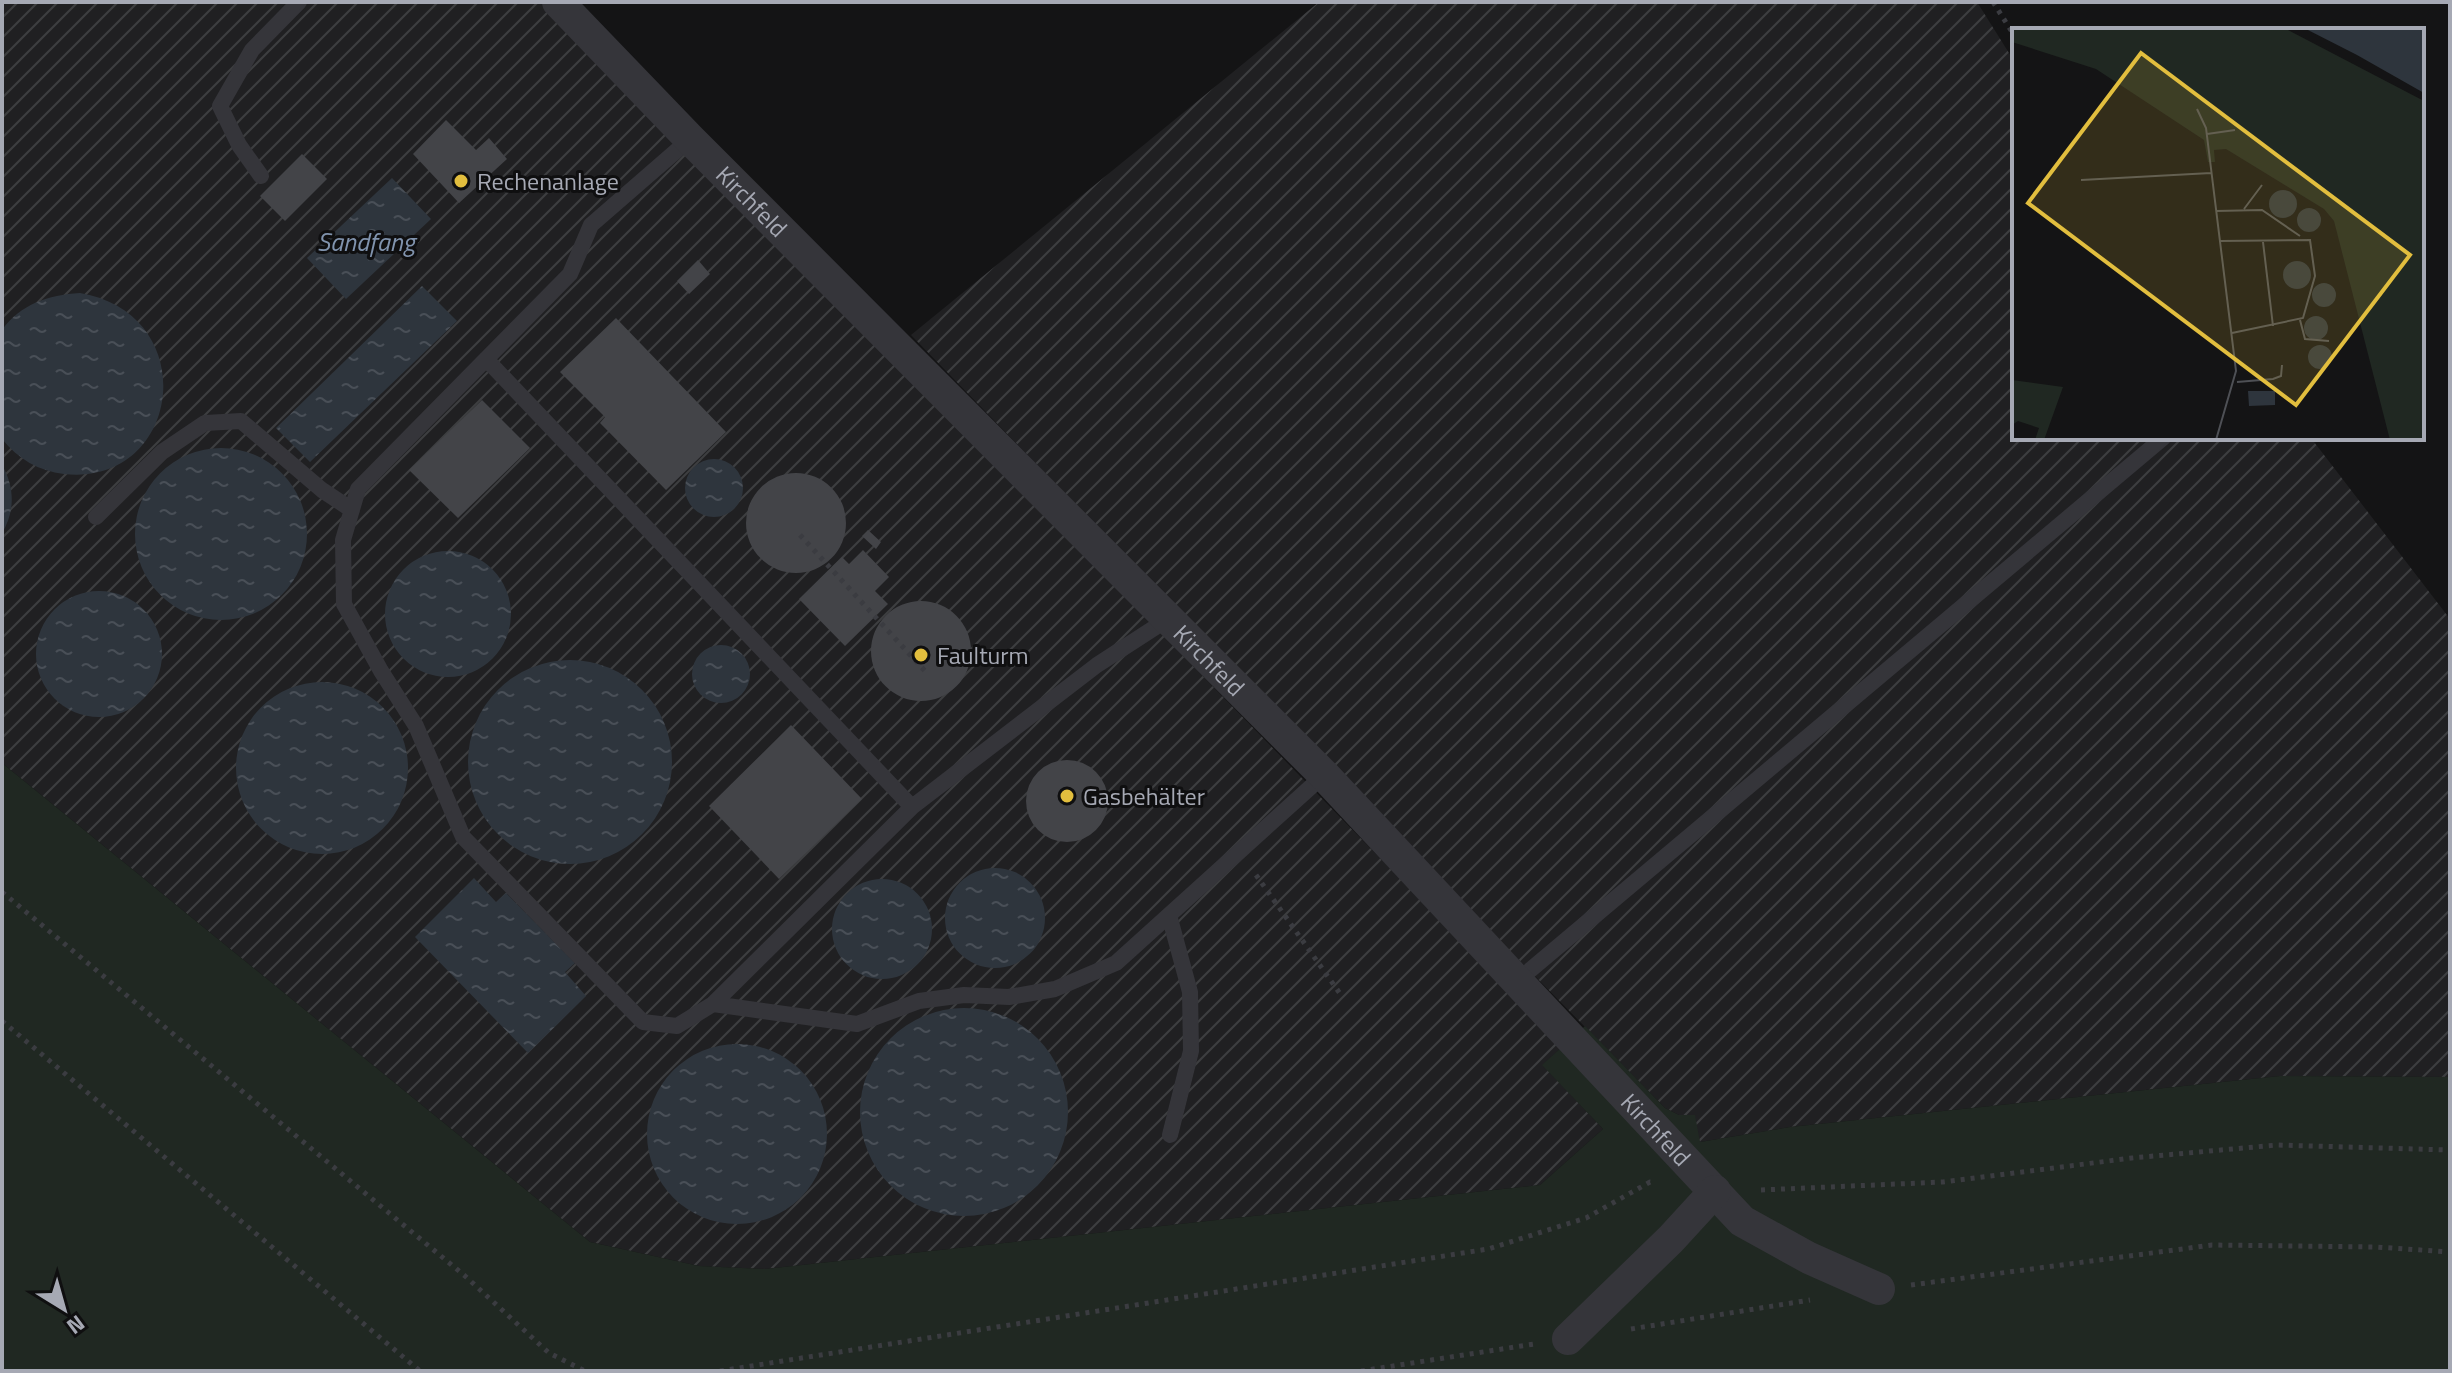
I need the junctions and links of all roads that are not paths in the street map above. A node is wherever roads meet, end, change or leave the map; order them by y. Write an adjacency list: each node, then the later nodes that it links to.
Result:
1 (299, 2): 4 (lane)
2 (558, 2): 3 (street, Kirchfeld)
3 (690, 139): 5 (lane); 9 (street, Kirchfeld)
4 (261, 176)
5 (486, 359): 7 (lane); 11 (lane)
6 (2161, 440): 13 (lane)
7 (352, 510): 8 (lane); 14 (lane)
8 (96, 517)
9 (1168, 619): 10 (street, Kirchfeld); 11 (lane)
10 (1324, 775): 12 (lane); 13 (street, Kirchfeld)
11 (912, 807): 14 (lane)
12 (1169, 915): 14 (lane); 15 (lane)
13 (1516, 982): 16 (street, Kirchfeld)
14 (713, 1004)
15 (1170, 1135)
16 (1715, 1191): 17 (street, Kirchfeld); 18 (street)
17 (1879, 1289)
18 (1568, 1339)

